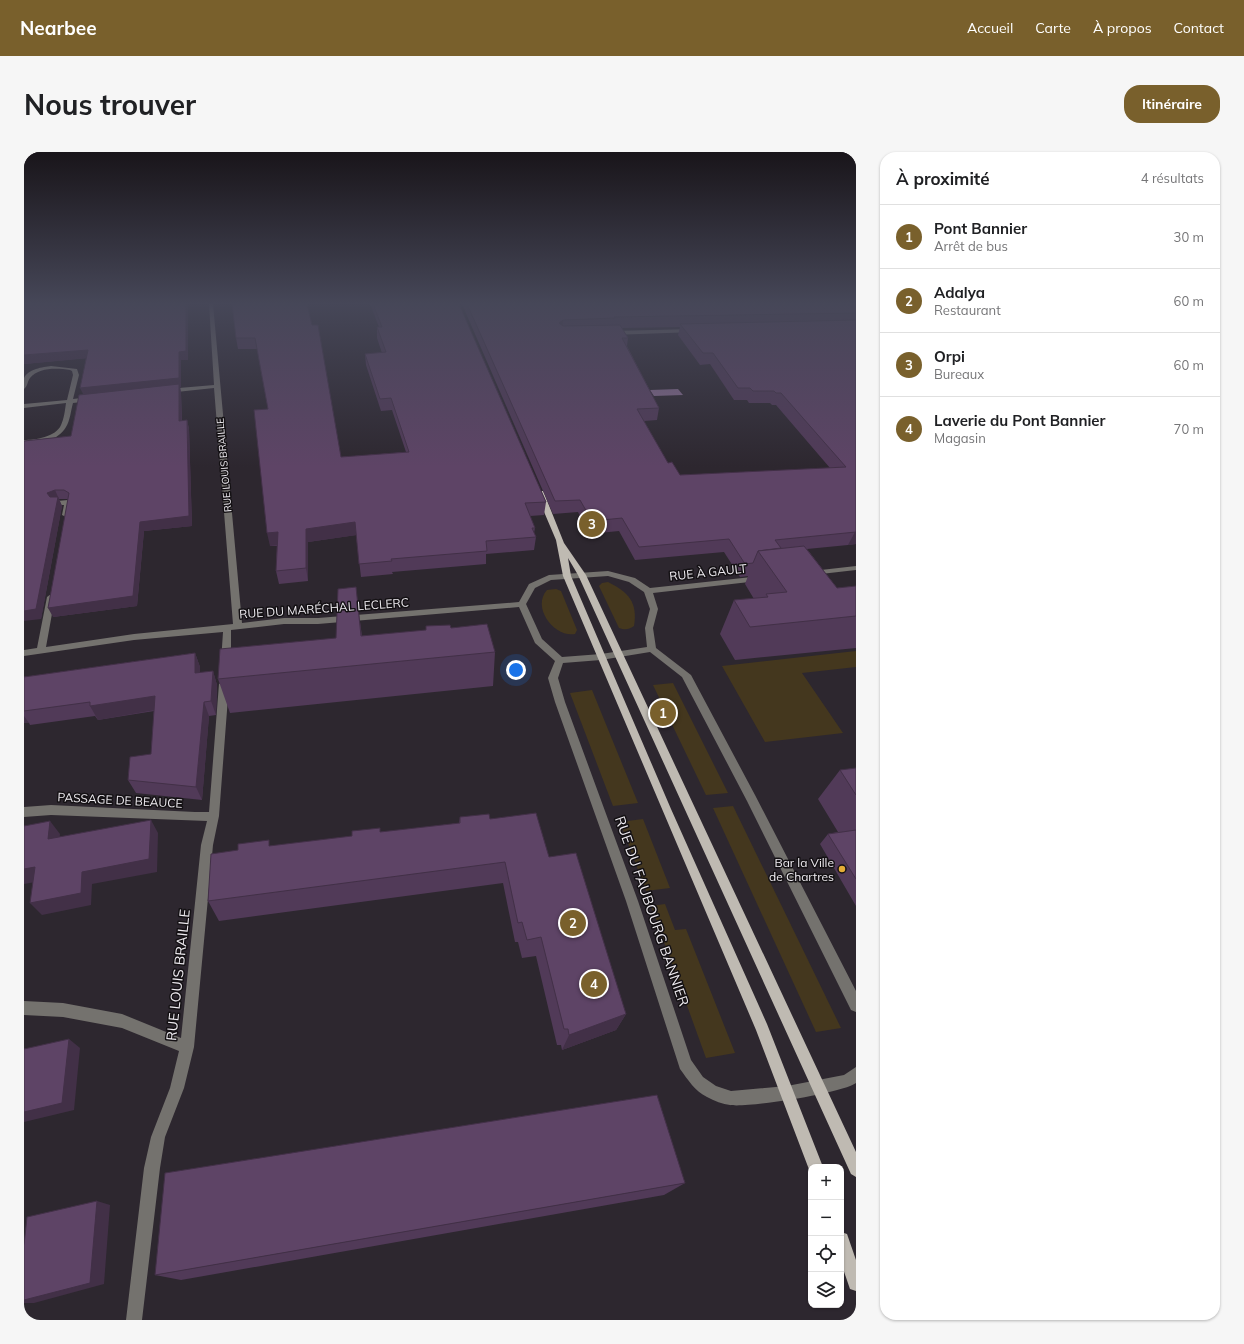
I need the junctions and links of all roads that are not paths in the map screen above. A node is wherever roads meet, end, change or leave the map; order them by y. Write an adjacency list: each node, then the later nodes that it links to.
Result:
1 (215, 359): 2 (street, RUE LOUIS BRAILLE)
2 (217, 386): 4 (street); 21 (street, RUE LOUIS BRAILLE)
3 (24, 387): 6 (street)
4 (162, 392)
5 (100, 398): 6 (street)
6 (69, 401): 7 (street); 8 (street)
7 (24, 406)
8 (24, 442)
9 (537, 487): 12 (main road)
10 (57, 503): 11 (street)
11 (64, 526)
12 (560, 540): 15 (main road); 16 (main road)
13 (856, 568): 14 (street)
14 (802, 574)
15 (582, 575): 16 (street); 19 (street); 25 (main road)
16 (567, 576): 20 (street); 26 (main road)
17 (764, 578): 19 (street, RUE À GAULT)
18 (52, 588): 23 (street)
19 (648, 591): 22 (street)
20 (522, 604): 21 (street, RUE DU MARÉCHAL LECLERC); 27 (street)
21 (233, 627): 23 (street, RUE DU MARÉCHAL LECLERC); 29 (street, RUE LOUIS BRAILLE)
22 (652, 649): 25 (street); 30 (street)
23 (41, 650): 24 (street, RUE DU MARÉCHAL LECLERC)
24 (24, 653)
25 (619, 654): 26 (street); 34 (main road)
26 (602, 657): 27 (street); 35 (main road)
27 (560, 660): 35 (street, RUE DU FAUBOURG BANNIER)
28 (24, 812): 29 (street, PASSAGE DE BEAUCE)
29 (214, 816): 32 (street, RUE LOUIS BRAILLE)
30 (856, 1005)
31 (24, 1008): 32 (street)
32 (188, 1047): 40 (street, RUE LOUIS BRAILLE)
33 (856, 1074): 34 (street, RUE DU FAUBOURG BANNIER)
34 (817, 1087): 35 (street, RUE DU FAUBOURG BANNIER); 37 (main road)
35 (787, 1093): 36 (main road)
36 (814, 1164)
37 (856, 1168)
38 (844, 1249): 39 (main road)
39 (856, 1284)
40 (134, 1320)

